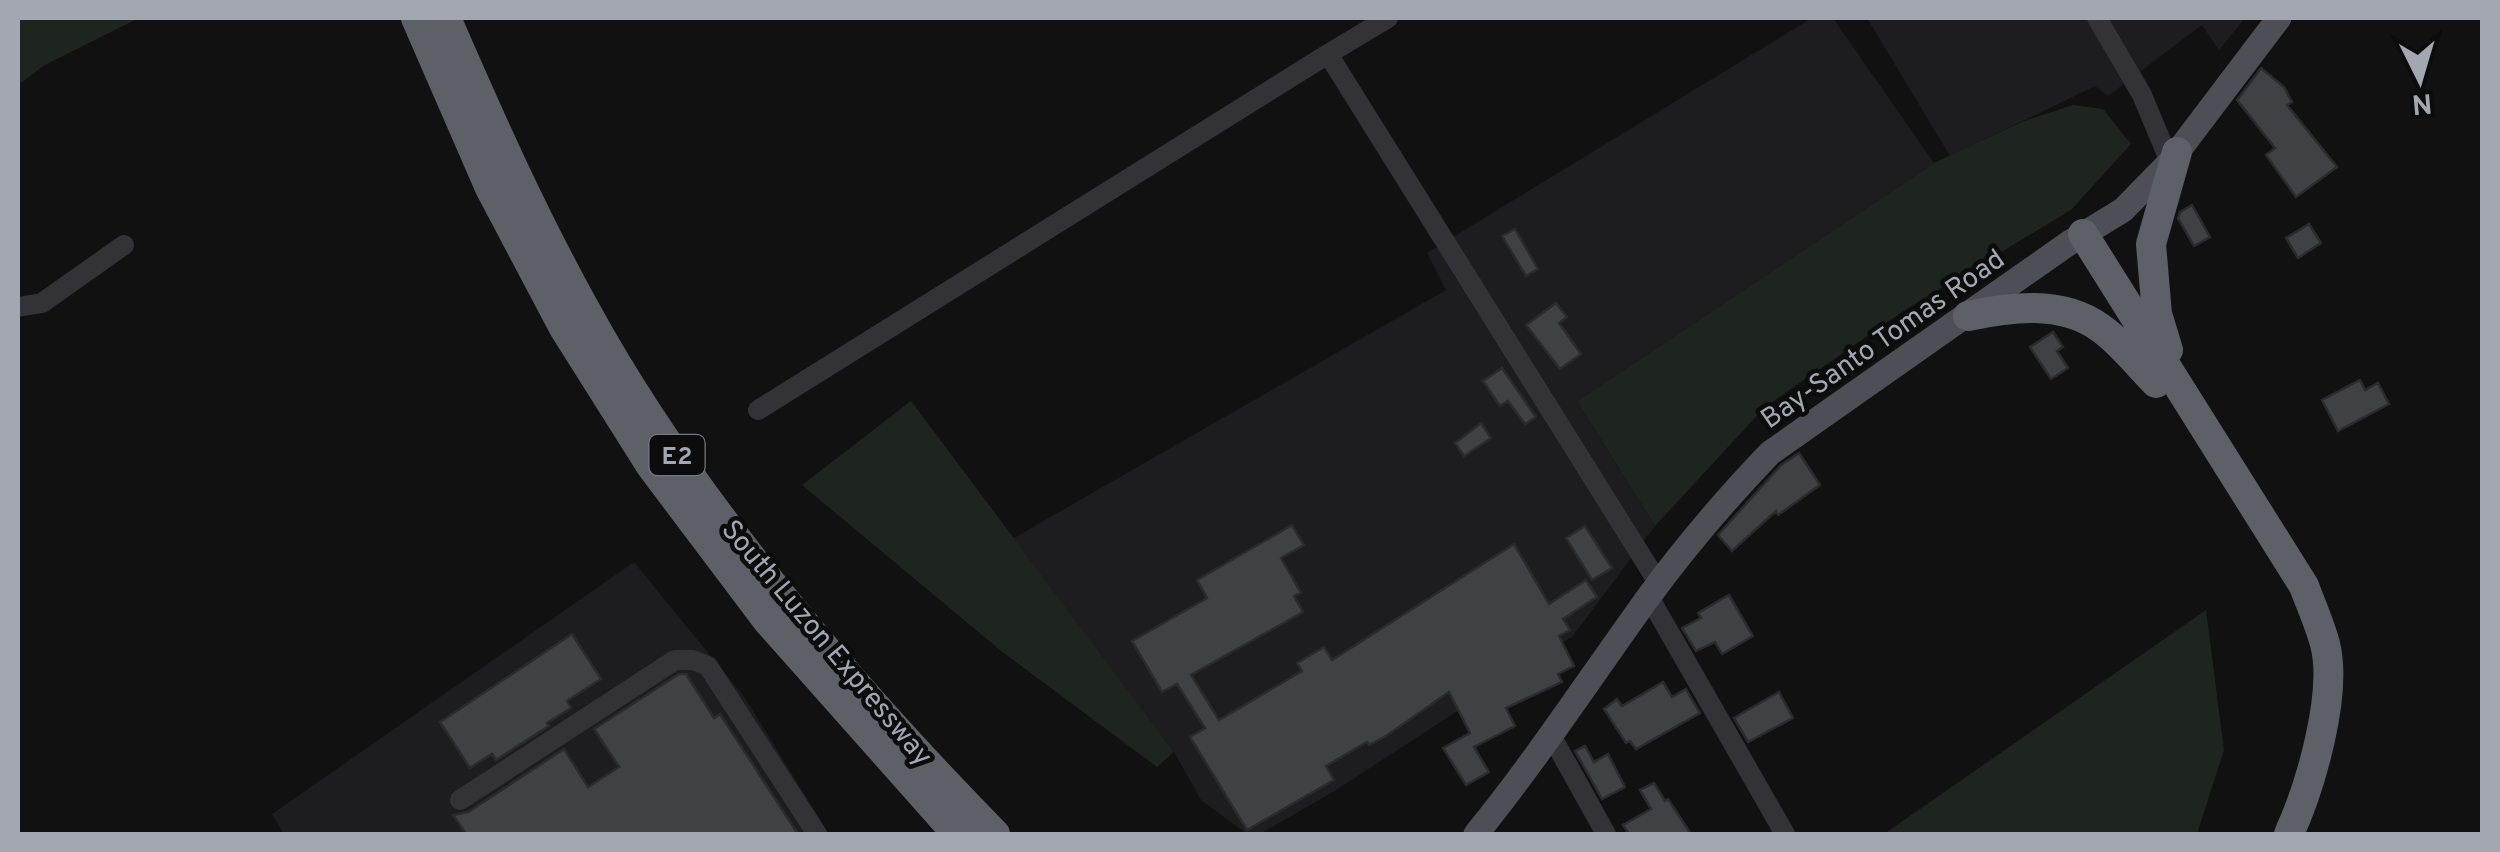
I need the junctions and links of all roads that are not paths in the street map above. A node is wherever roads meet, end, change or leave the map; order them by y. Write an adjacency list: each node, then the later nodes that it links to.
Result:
1 (416, 18): 18 (highway, South Luzon Expressway / E2)
2 (446, 18): 19 (highway, South Luzon Expressway / E2)
3 (1388, 18): 6 (street)
4 (2097, 18): 7 (street)
5 (2278, 18): 7 (main road, Bay-Santo Tomas Road)
6 (1328, 54): 13 (street); 14 (street)
7 (2174, 157): 8 (main road, Bay-Santo Tomas Road); 12 (highway)
8 (2076, 238): 11 (main road, Bay-Santo Tomas Road); 12 (highway)
9 (124, 245): 10 (street)
10 (18, 307)
11 (1968, 316): 12 (highway); 14 (main road, Bay-Santo Tomas Road)
12 (2169, 389): 23 (highway); 24 (highway)
13 (758, 410)
14 (1654, 590): 15 (main road, Bay-Santo Tomas Road); 22 (street)
15 (1552, 737): 20 (main road, Bay-Santo Tomas Road); 21 (street)
16 (460, 800): 17 (street)
17 (816, 834)
18 (957, 834)
19 (995, 834)
20 (1476, 834)
21 (1606, 834)
22 (1785, 834)
23 (2272, 834)
24 (2289, 834)

